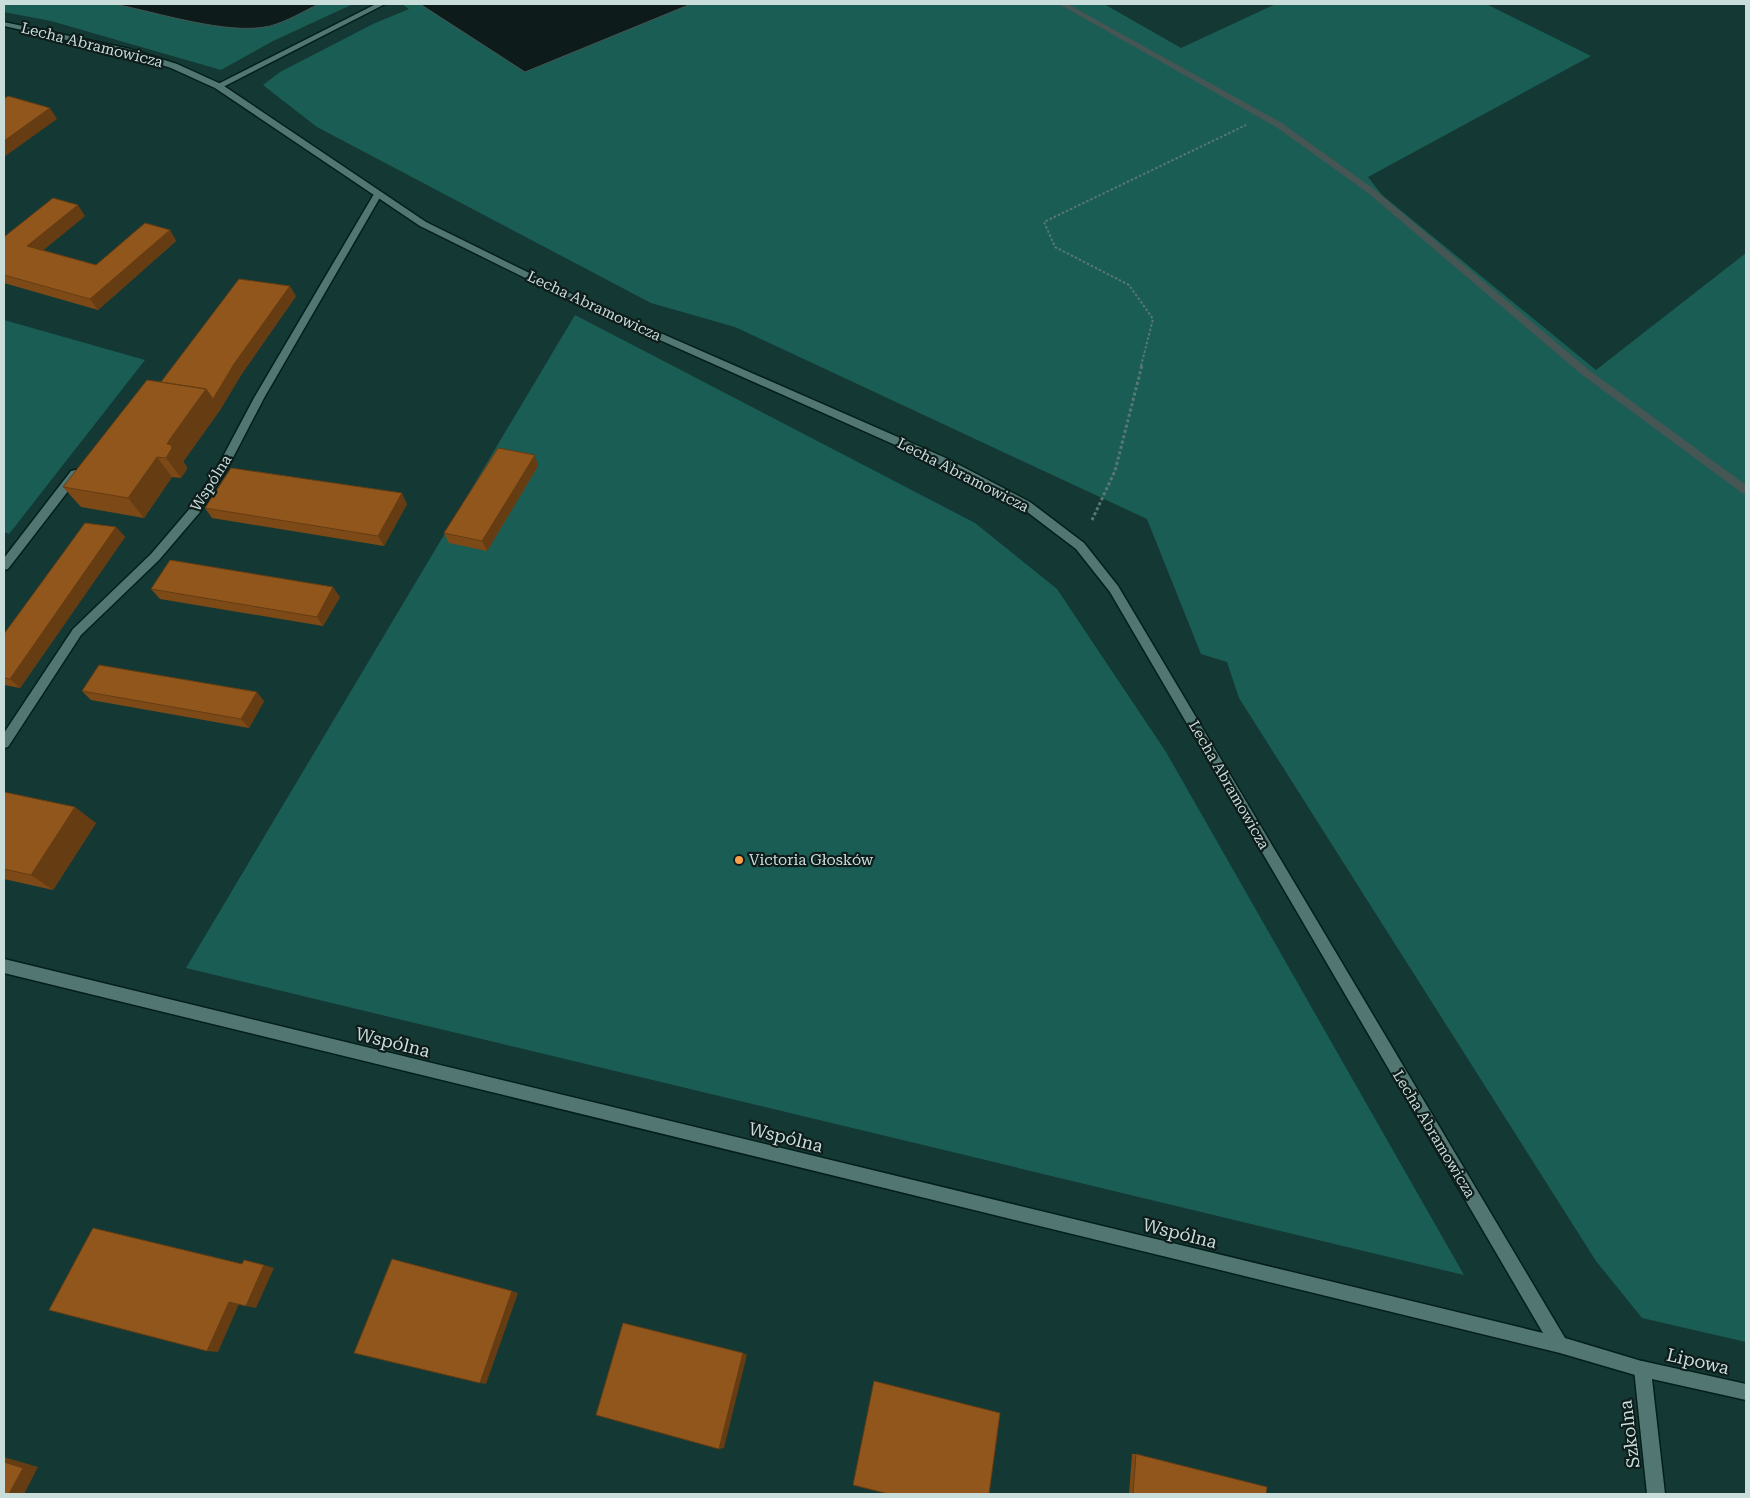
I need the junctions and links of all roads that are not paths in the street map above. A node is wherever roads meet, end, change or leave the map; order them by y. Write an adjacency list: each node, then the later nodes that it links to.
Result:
1 (381, 4): 3 (street)
2 (4, 24): 3 (street, Lecha Abramowicza)
3 (218, 86): 4 (street, Lecha Abramowicza)
4 (378, 194): 7 (street, Wspólna); 9 (street, Lecha Abramowicza)
5 (82, 465): 6 (street)
6 (4, 566)
7 (4, 743)
8 (4, 966): 9 (street, Wspólna)
9 (1560, 1345): 10 (street)
10 (1642, 1369): 11 (street, Lipowa); 12 (street, Szkolna)
11 (1746, 1392)
12 (1656, 1494)

